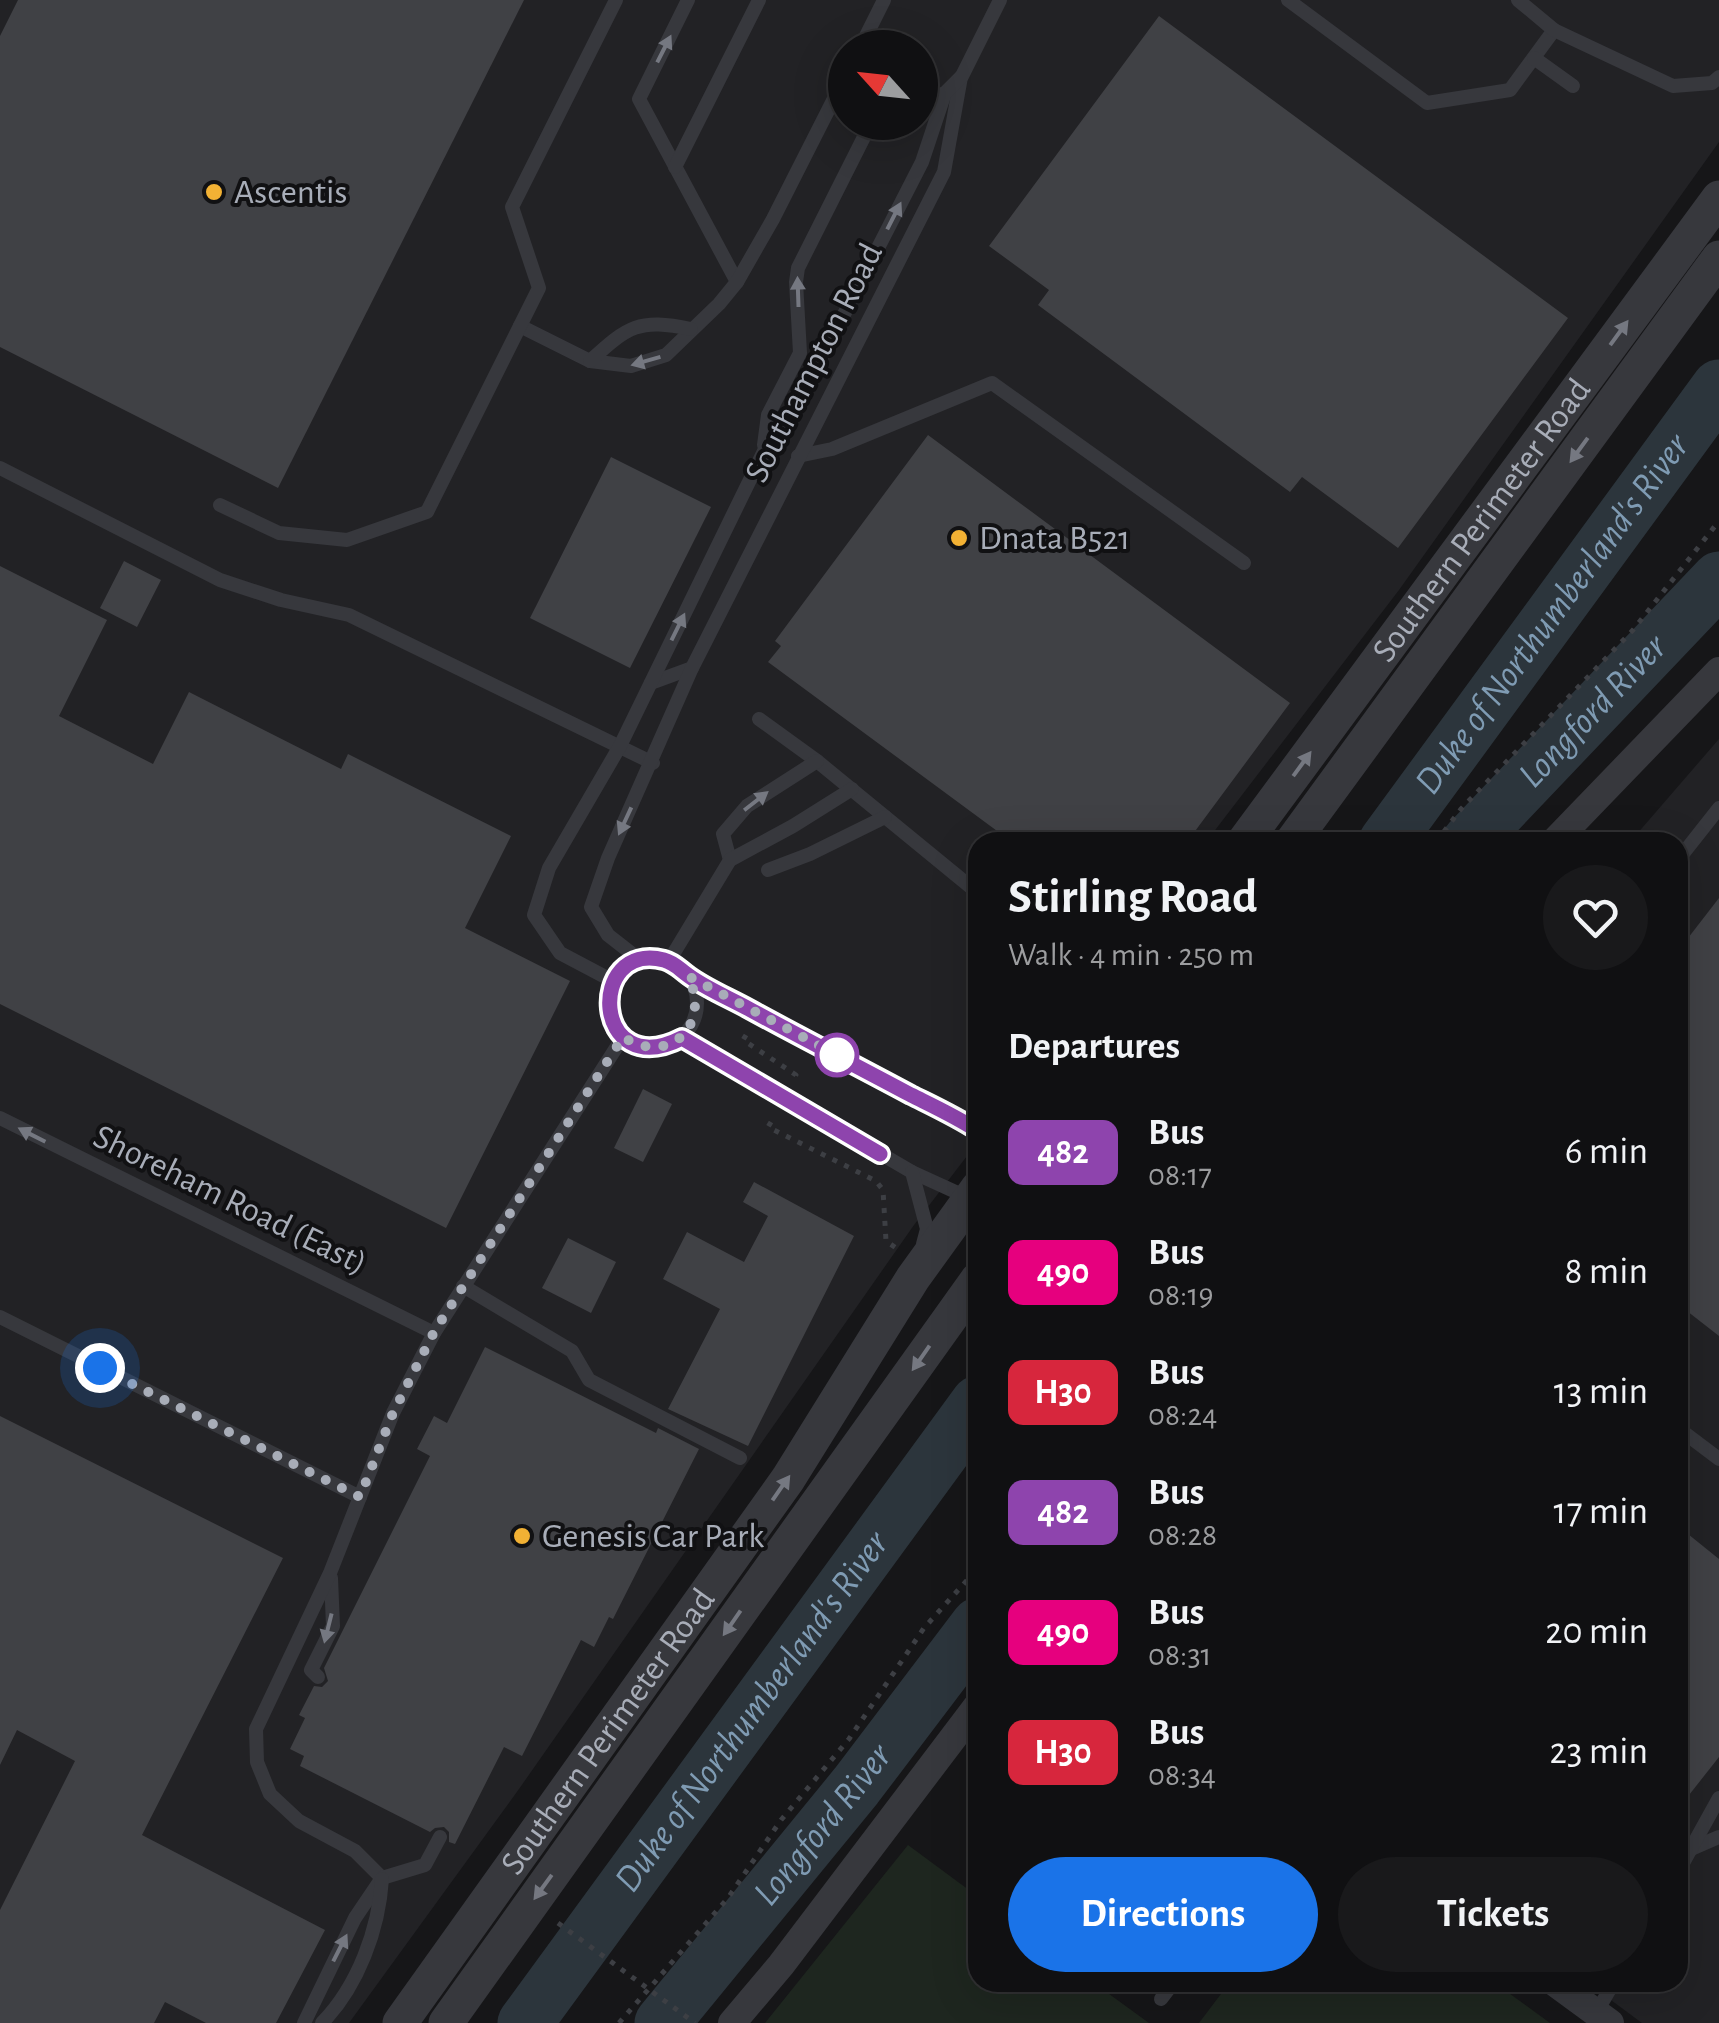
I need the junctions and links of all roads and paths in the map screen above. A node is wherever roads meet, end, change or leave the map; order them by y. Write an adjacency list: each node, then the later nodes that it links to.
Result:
1 (616, 0): 22 (lane)
2 (688, 0): 18 (lane, one-way to 2)
3 (760, 0): 18 (lane)
4 (884, 0): 8 (lane)
5 (1000, 0): 11 (lane)
6 (1288, 0): 10 (lane)
7 (1518, 0): 9 (lane)
8 (869, 30)
9 (1554, 30): 10 (lane); 12 (lane)
10 (1534, 58): 13 (lane)
11 (962, 76): 14 (lane); 26 (lane, Southampton Road)
12 (1719, 77)
13 (1573, 86)
14 (945, 94): 15 (lane); 25 (lane, Southampton Road, one-way to 14)
15 (938, 96)
16 (828, 111): 21 (lane)
17 (862, 140): 25 (lane, Southampton Road, one-way to 17)
18 (675, 167): 21 (lane)
19 (1719, 198): 41 (street, Southern Perimeter Road, one-way to 19)
20 (1719, 258): 42 (street, Southern Perimeter Road, one-way to 42)
21 (736, 282): 23 (lane)
22 (520, 326): 24 (lane); 28 (lane)
23 (691, 329): 24 (lane, one-way to 24); 24 (lane)
24 (590, 361)
25 (764, 451): 33 (lane, Southampton Road, one-way to 25)
26 (798, 456): 30 (lane); 31 (lane, Southampton Road)
27 (0, 468): 35 (lane)
28 (220, 505)
29 (1719, 522): 43 (path)
30 (1244, 563)
31 (692, 668): 33 (lane); 37 (lane, Southampton Road)
32 (1719, 671): 44 (street)
33 (651, 683): 35 (lane, Southampton Road)
34 (758, 719): 36 (lane)
35 (620, 746): 37 (lane); 52 (lane, Southampton Road)
36 (817, 761): 38 (lane); 46 (lane, one-way to 36)
37 (653, 762): 49 (lane, Southampton Road, one-way to 49)
38 (852, 789): 40 (lane); 46 (lane)
39 (1719, 808): 45 (lane)
40 (885, 817): 47 (lane); 48 (lane)
41 (1251, 832)
42 (1299, 832)
43 (1444, 832)
44 (1564, 832)
45 (1688, 847)
46 (730, 860): 50 (lane)
47 (768, 870)
48 (968, 885)
49 (640, 960): 50 (lane); 52 (lane)
50 (669, 961): 51 (lane)
51 (688, 976): 55 (lane); 59 (lane)
52 (613, 982): 54 (lane)
53 (746, 1035): 56 (path)
54 (623, 1037): 55 (lane); 64 (lane)
55 (682, 1038): 60 (lane)
56 (792, 1083)
57 (0, 1118): 67 (lane, Shoreham Road (East), one-way to 57)
58 (772, 1122): 63 (path)
59 (968, 1125)
60 (912, 1172): 61 (lane); 63 (lane)
61 (968, 1192)
62 (968, 1203): 63 (street, Southern Perimeter Road)
63 (915, 1270): 91 (street, Southern Perimeter Road, one-way to 63)
64 (464, 1286): 67 (lane); 69 (lane)
65 (968, 1293): 92 (street, Southern Perimeter Road, one-way to 92)
66 (0, 1317): 71 (lane)
67 (434, 1332): 71 (lane)
68 (1688, 1436): 70 (lane)
69 (740, 1458)
70 (1719, 1460)
71 (360, 1497): 72 (lane)
72 (330, 1573): 74 (lane, one-way to 74); 81 (lane)
73 (968, 1579): 83 (path)
74 (318, 1678)
75 (968, 1719): 95 (street)
76 (1719, 1798): 79 (lane)
77 (1719, 1836): 79 (lane)
78 (440, 1837): 81 (lane)
79 (1690, 1850): 80 (lane)
80 (1688, 1854)
81 (382, 1878): 89 (lane, one-way to 81); 90 (lane)
82 (558, 1924): 83 (path)
83 (648, 1990): 93 (path); 94 (path)
84 (1166, 1992): 87 (lane)
85 (1568, 1992): 88 (street)
86 (1611, 1992): 88 (lane)
87 (1161, 1998)
88 (1603, 2018)
89 (304, 2023)
90 (322, 2023)
91 (400, 2023)
92 (446, 2023)
93 (619, 2023)
94 (695, 2023)
95 (732, 2023)

